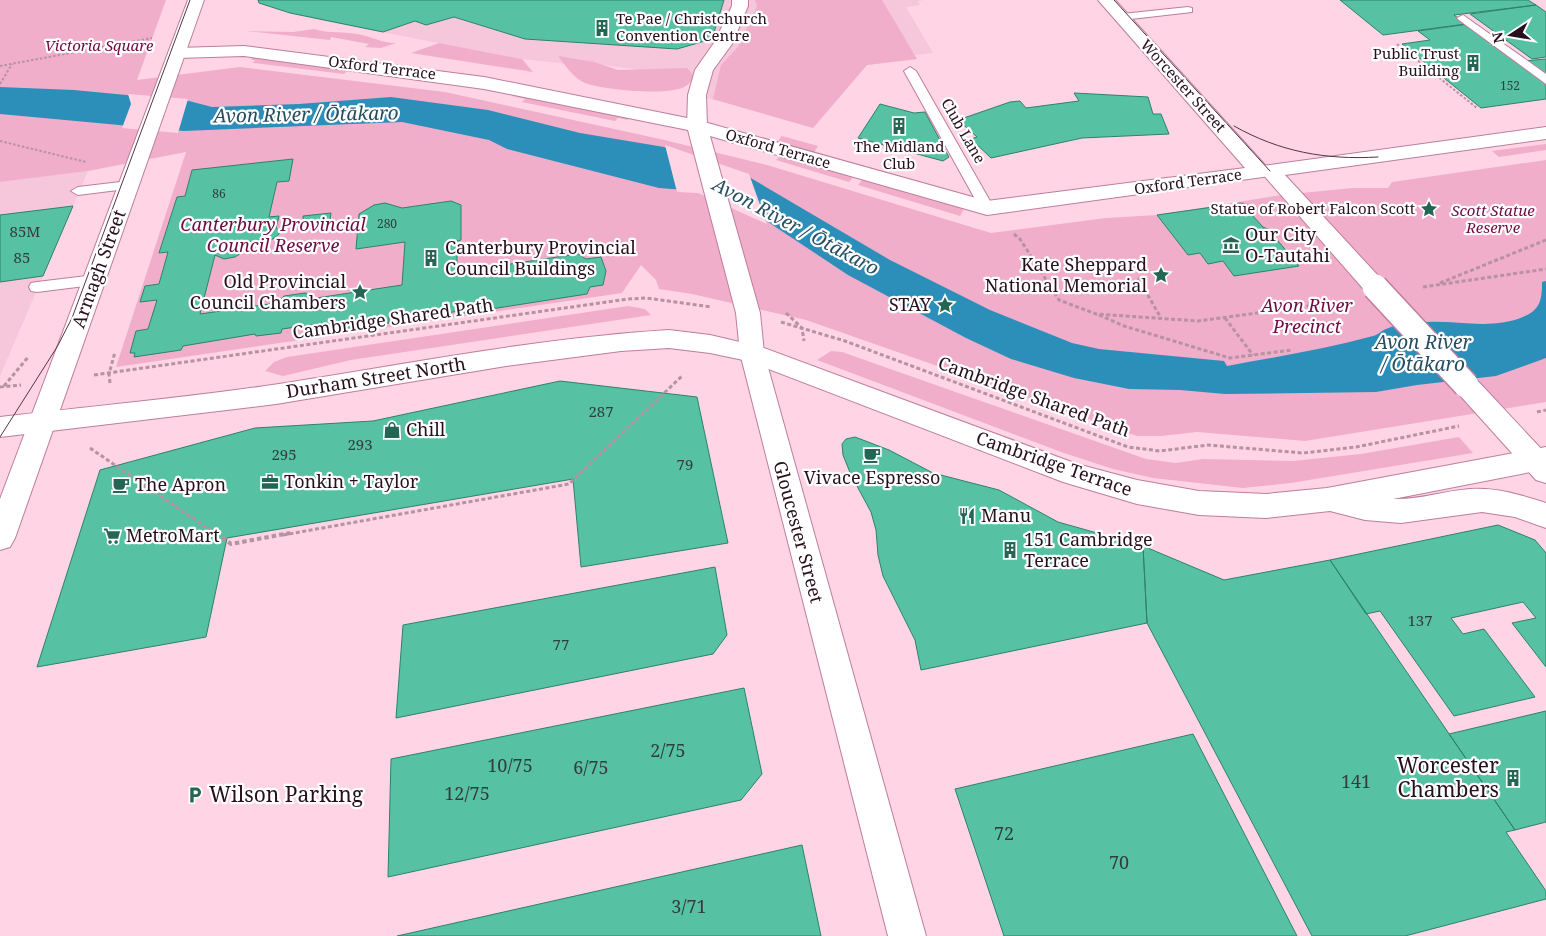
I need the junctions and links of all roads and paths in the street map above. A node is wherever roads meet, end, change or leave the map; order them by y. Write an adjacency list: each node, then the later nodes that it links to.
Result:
1 (196, 0): 9 (street, Armagh Street)
2 (740, 0): 16 (street, Gloucester Street)
3 (1106, 0): 5 (street, Worcester Street)
4 (1188, 10): 5 (lane)
5 (1122, 18): 20 (street, Worcester Street)
6 (1463, 18): 13 (lane)
7 (157, 37): 10 (path)
8 (1397, 44): 15 (path)
9 (177, 53): 16 (street, Oxford Terrace); 21 (street, Armagh Street)
10 (13, 63): 11 (path); 14 (path)
11 (0, 66)
12 (910, 71): 23 (lane, Club Lane)
13 (1546, 80)
14 (0, 84)
15 (1477, 108)
16 (697, 126): 23 (street, Oxford Terrace); 42 (street, Gloucester Street)
17 (1546, 133): 20 (street, Oxford Terrace)
18 (0, 141): 19 (path)
19 (90, 163)
20 (1265, 172): 23 (street, Oxford Terrace); 54 (street, Worcester Street, bridge)
21 (130, 185): 22 (lane); 27 (street, Armagh Street)
22 (78, 191)
23 (987, 208): 34 (path)
24 (1546, 241): 28 (path)
25 (1546, 269): 28 (path)
26 (1138, 278): 36 (path)
27 (95, 280): 29 (lane); 50 (street, Armagh Street)
28 (1435, 285): 30 (path)
29 (37, 287)
30 (1423, 287)
31 (1343, 301): 35 (path)
32 (681, 302): 45 (path, Cambridge Shared Path)
33 (786, 313): 38 (path, Cambridge Shared Path)
34 (1096, 314): 36 (path); 43 (path)
35 (1225, 318): 36 (path); 43 (path)
36 (1162, 319)
37 (778, 320): 38 (path, Cambridge Shared Path)
38 (802, 328): 39 (path); 52 (path, Cambridge Shared Path)
39 (805, 347)
40 (1292, 350): 43 (path)
41 (115, 352): 45 (path)
42 (752, 353): 50 (street, Durham Street North); 55 (street, Cambridge Terrace); 58 (street, Gloucester Street)
43 (1254, 355)
44 (102, 374): 45 (path, Cambridge Shared Path)
45 (109, 374): 47 (path)
46 (683, 374): 53 (path)
47 (110, 384)
48 (19, 385): 49 (path)
49 (0, 387)
50 (43, 421): 51 (street, Durham Street North); 57 (street, Armagh Street)
51 (0, 427)
52 (1442, 429)
53 (90, 448)
54 (1542, 463): 55 (street, Cambridge Terrace)
55 (1327, 500): 56 (street)
56 (1546, 516)
57 (0, 538)
58 (907, 936)

